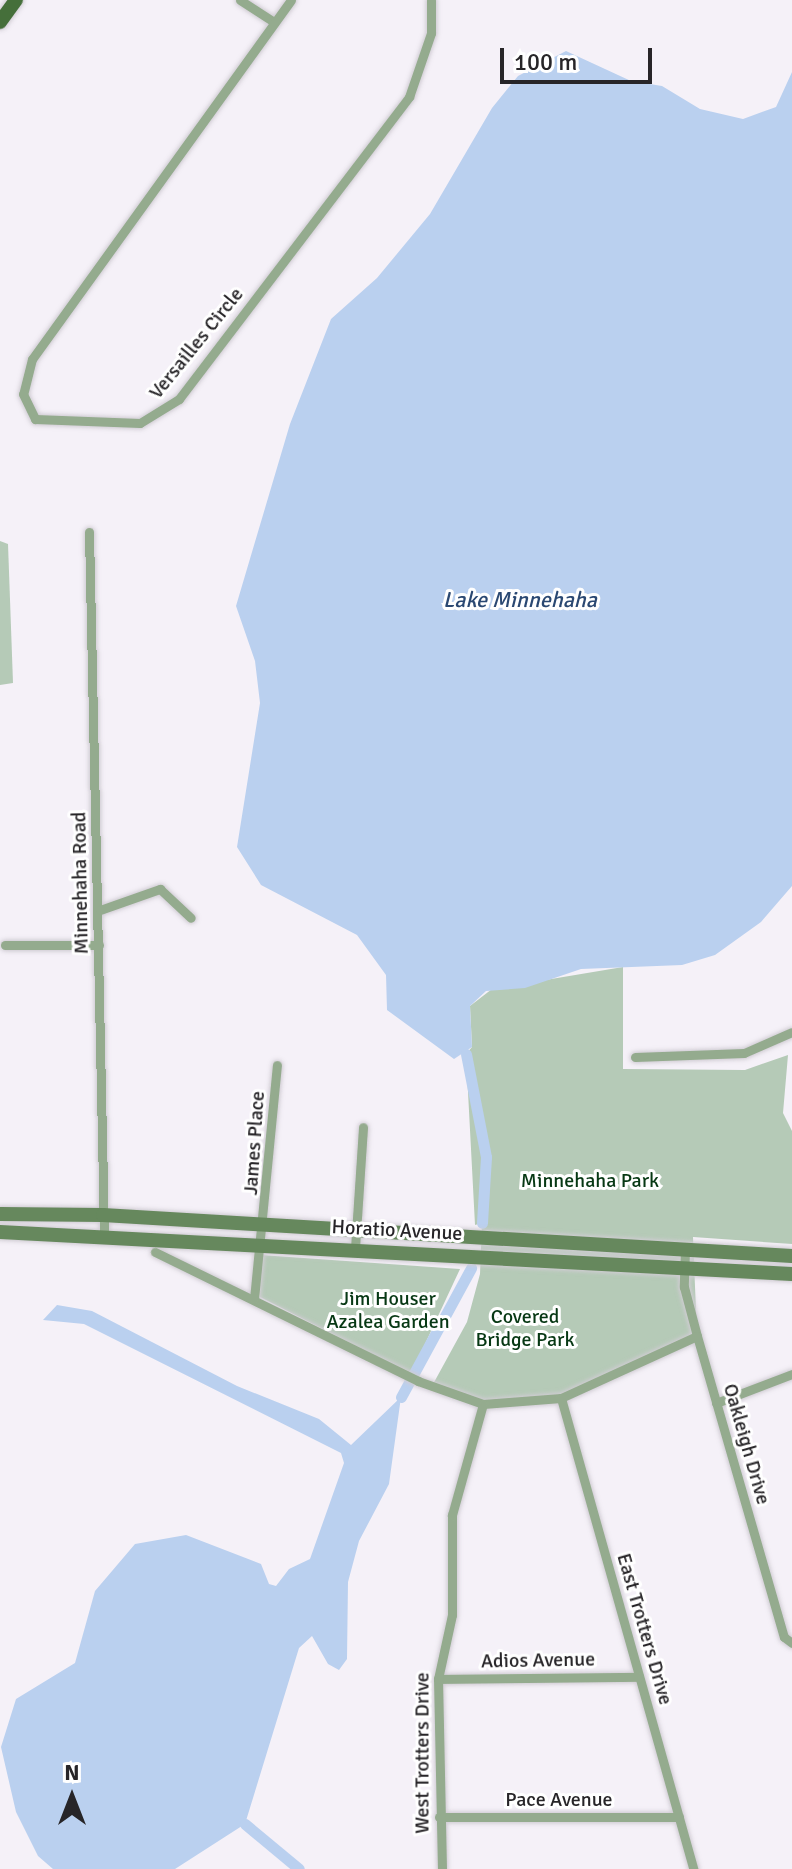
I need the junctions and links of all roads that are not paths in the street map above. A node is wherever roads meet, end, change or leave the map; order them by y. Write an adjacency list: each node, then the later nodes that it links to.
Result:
1 (16, 0): 5 (main road)
2 (240, 0): 6 (street)
3 (291, 0): 6 (street, Versailles Circle)
4 (431, 0): 6 (street, Versailles Circle)
5 (0, 22)
6 (274, 22)
7 (89, 532): 8 (street, Minnehaha Road)
8 (100, 910): 9 (street); 11 (street, Minnehaha Road)
9 (191, 918)
10 (5, 945): 11 (street)
11 (99, 945): 17 (street, Minnehaha Road)
12 (792, 1032): 13 (street)
13 (635, 1057)
14 (277, 1065): 18 (street, James Place)
15 (363, 1127): 19 (street)
16 (0, 1214): 17 (main road, Horatio Avenue)
17 (103, 1215): 18 (main road, Horatio Avenue); 21 (street, Minnehaha Road)
18 (264, 1224): 19 (main road, Horatio Avenue); 22 (street, James Place)
19 (356, 1229): 23 (street); 24 (main road, Horatio Avenue)
20 (0, 1232): 21 (main road, Horatio Avenue)
21 (104, 1233): 22 (main road, Horatio Avenue)
22 (258, 1241): 23 (main road, Horatio Avenue); 29 (street, James Place)
23 (355, 1248): 27 (main road, Horatio Avenue)
24 (685, 1250): 26 (main road, Horatio Avenue); 27 (street, Oakleigh Drive)
25 (155, 1252): 29 (street)
26 (792, 1256)
27 (684, 1267): 28 (main road, Horatio Avenue); 30 (street, Oakleigh Drive)
28 (792, 1274)
29 (254, 1299): 34 (street)
30 (697, 1336): 32 (street); 33 (street, Oakleigh Drive)
31 (792, 1374): 33 (street)
32 (561, 1398): 34 (street); 36 (street, East Trotters Drive)
33 (716, 1403): 35 (street, Oakleigh Drive)
34 (483, 1404): 37 (street, West Trotters Drive)
35 (792, 1643)
36 (639, 1677): 37 (street, Adios Avenue); 39 (street, East Trotters Drive)
37 (438, 1679): 38 (street, West Trotters Drive)
38 (439, 1817): 39 (street, Pace Avenue); 40 (street, West Trotters Drive)
39 (679, 1817): 41 (street, East Trotters Drive)
40 (442, 1869)
41 (693, 1869)

